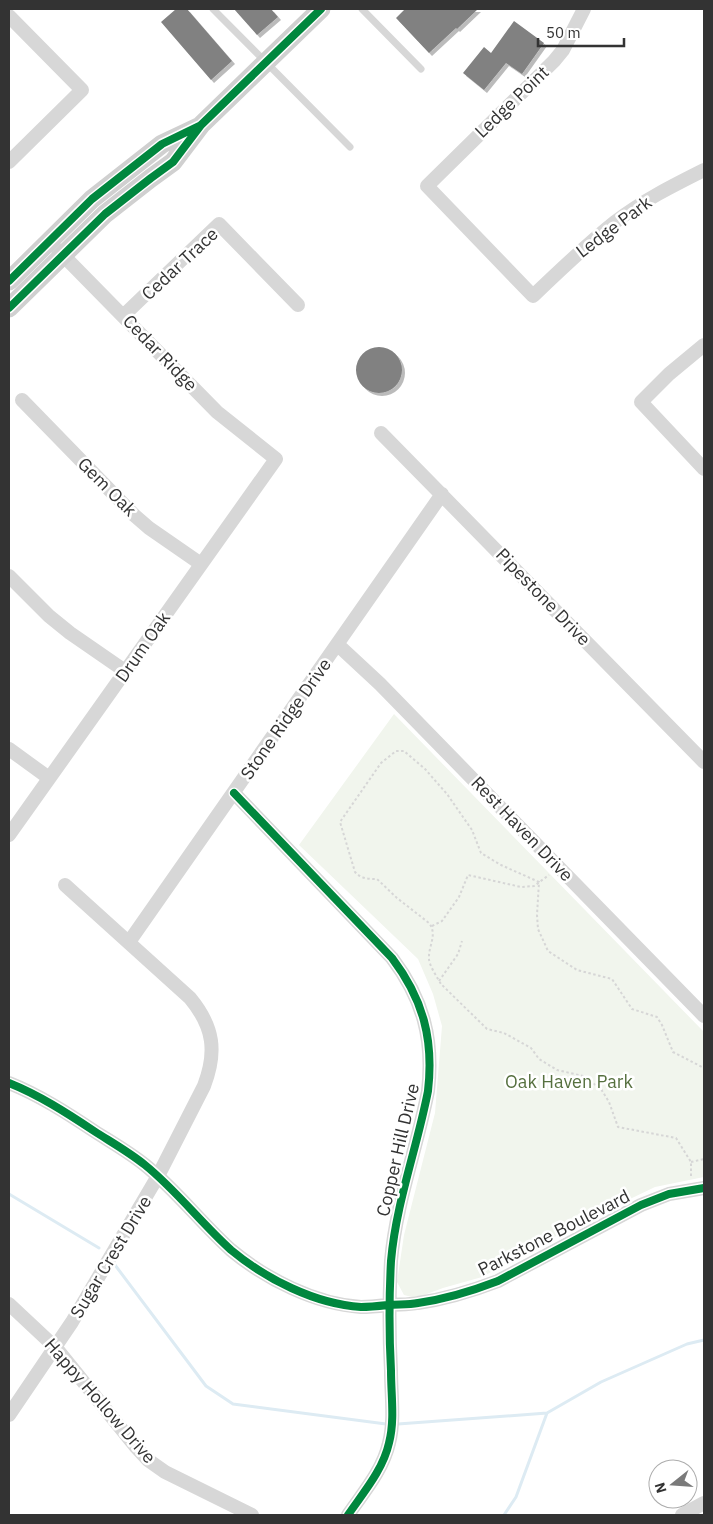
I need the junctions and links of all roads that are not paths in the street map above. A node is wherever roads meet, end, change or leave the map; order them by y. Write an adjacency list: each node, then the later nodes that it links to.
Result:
1 (213, 9): 6 (lane)
2 (321, 9): 6 (street)
3 (362, 9): 7 (lane)
4 (584, 9): 15 (street, Ledge Point)
5 (9, 16): 10 (street)
6 (266, 64): 8 (street); 9 (lane)
7 (421, 69)
8 (201, 125): 12 (street); 13 (street)
9 (350, 147)
10 (9, 162)
11 (704, 170): 15 (street, Ledge Park)
12 (49, 241): 13 (street, Cedar Ridge); 14 (street)
13 (63, 255): 17 (street); 18 (street, Cedar Ridge)
14 (9, 281)
15 (533, 296)
16 (298, 305): 18 (street, Cedar Trace)
17 (9, 308)
18 (123, 316): 22 (street, Cedar Ridge)
19 (704, 345): 23 (street)
20 (22, 400): 25 (street, Gem Oak)
21 (381, 433): 24 (street, Pipestone Drive)
22 (276, 459): 25 (street, Drum Oak)
23 (704, 469)
24 (442, 494): 27 (street, Stone Ridge Drive); 30 (street, Pipestone Drive)
25 (202, 564): 28 (street, Drum Oak)
26 (9, 576): 28 (street)
27 (338, 645): 32 (street, Stone Ridge Drive); 36 (street, Rest Haven Drive)
28 (126, 671): 31 (street, Drum Oak)
29 (9, 749): 31 (street)
30 (704, 762)
31 (50, 778): 33 (street, Drum Oak)
32 (234, 793): 35 (street, Stone Ridge Drive); 41 (street, Copper Hill Drive)
33 (9, 835)
34 (65, 885): 35 (street, Sugar Crest Drive)
35 (129, 942): 38 (street, Sugar Crest Drive)
36 (704, 1016)
37 (9, 1083): 38 (street, Parkstone Boulevard)
38 (158, 1176): 41 (street, Parkstone Boulevard); 42 (street, Sugar Crest Drive)
39 (698, 1189): 41 (street, Parkstone Boulevard)
40 (9, 1304): 42 (street, Happy Hollow Drive)
41 (390, 1305): 46 (street, Copper Hill Drive)
42 (56, 1348): 43 (street, Sugar Crest Drive); 45 (street, Happy Hollow Drive)
43 (9, 1415)
44 (704, 1503): 47 (street)
45 (252, 1515)
46 (348, 1515)
47 (682, 1515)

